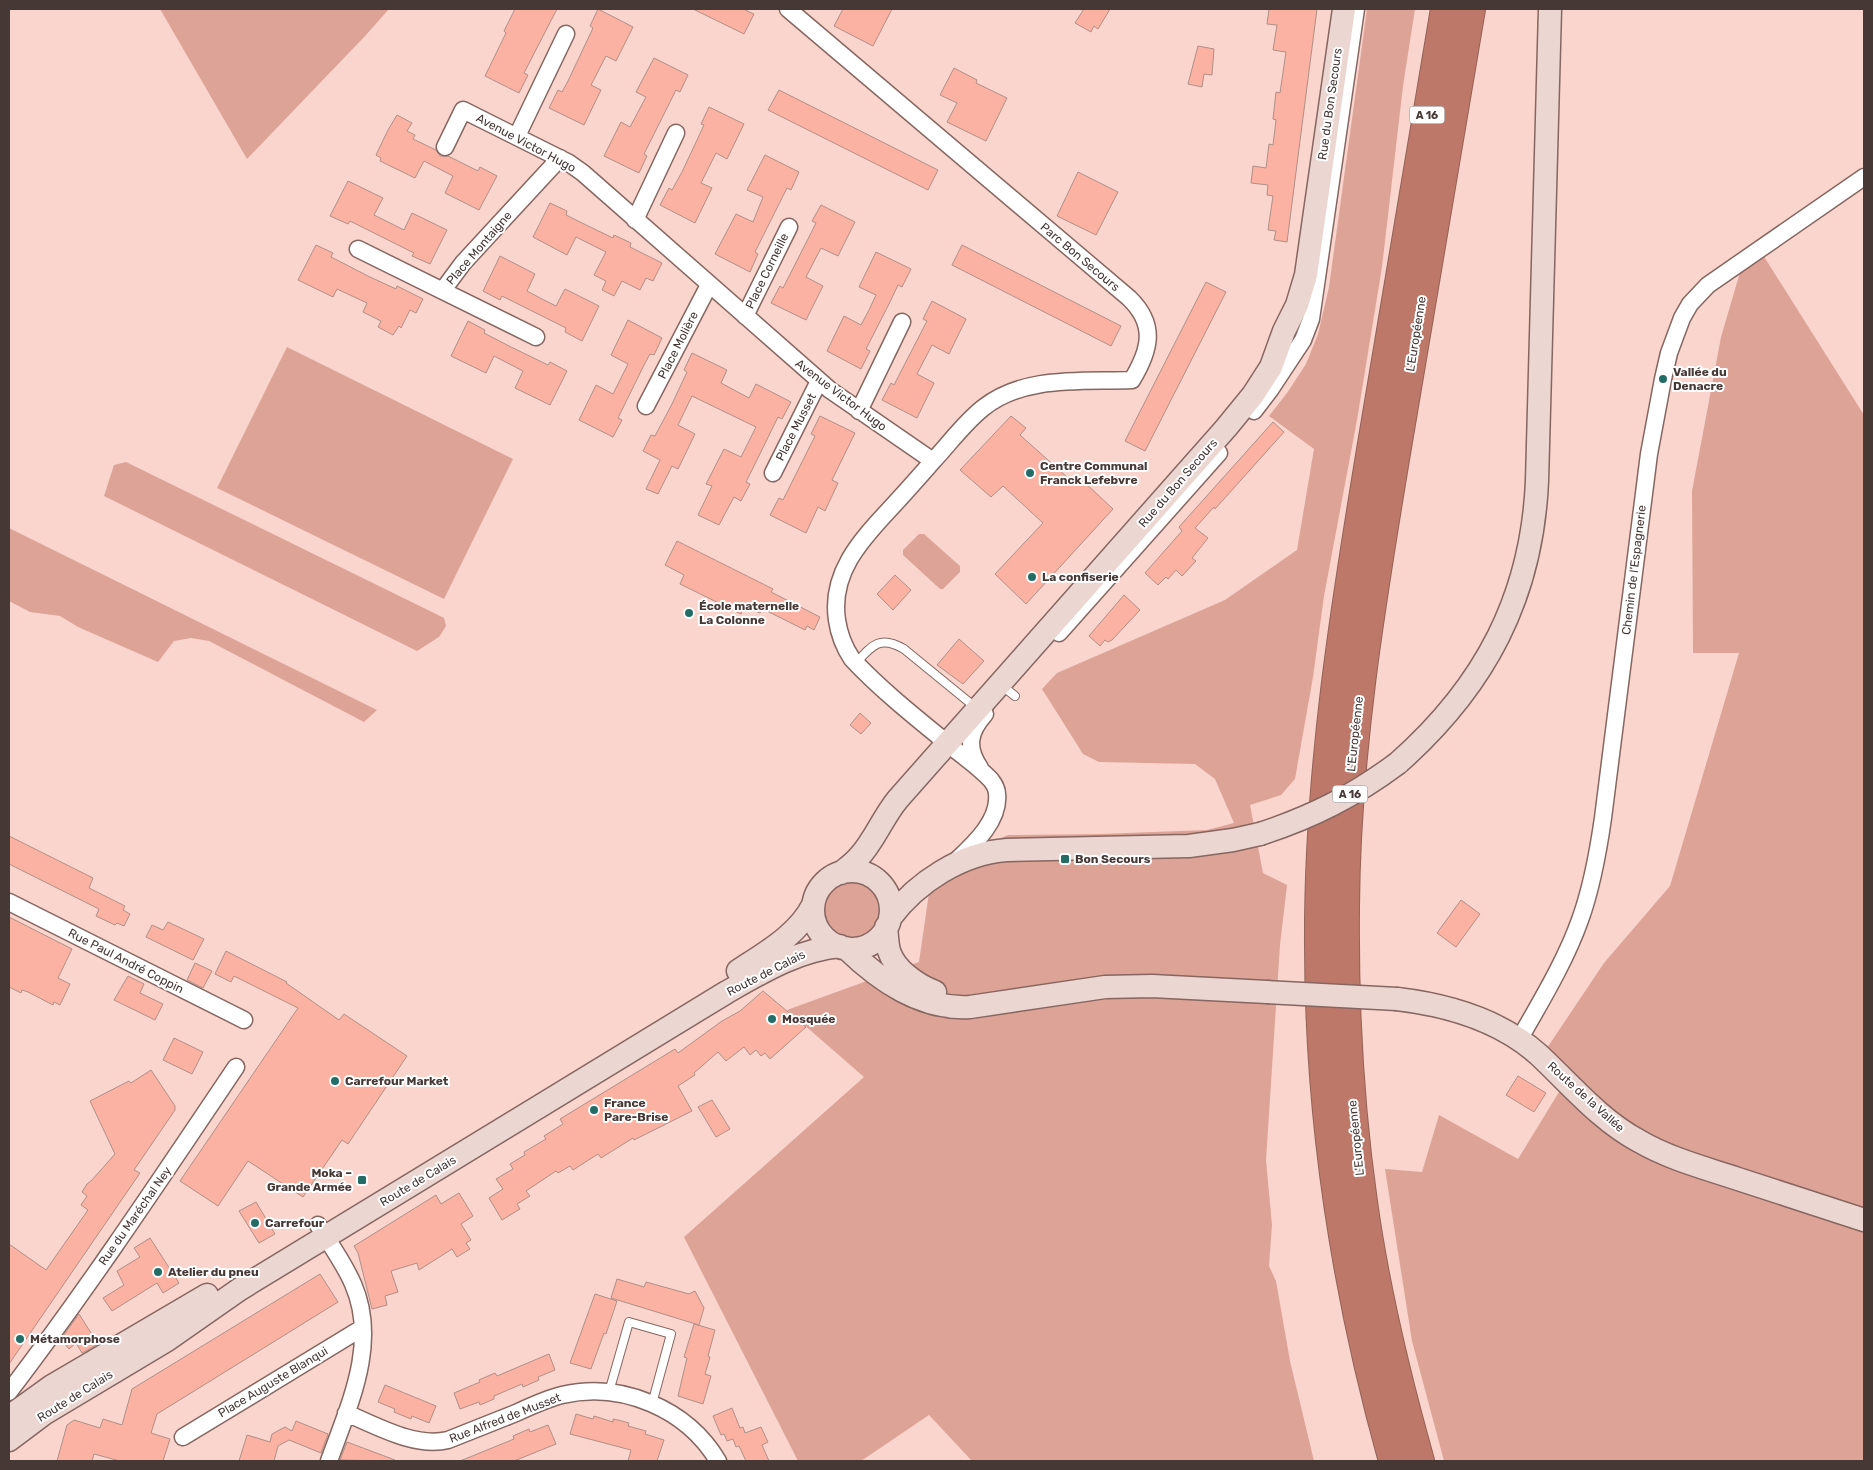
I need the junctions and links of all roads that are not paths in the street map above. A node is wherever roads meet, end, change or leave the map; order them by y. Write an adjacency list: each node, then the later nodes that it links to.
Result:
1 (788, 9): 27 (street, Parc Bon Secours)
2 (1344, 9): 22 (main road, Rue du Bon Secours)
3 (1356, 9): 22 (street, Rue du Bon Secours)
4 (1445, 9): 57 (highway, L'Européenne / A 16)
5 (1471, 9): 9 (highway, L'Européenne / A 16)
6 (1479, 9): 9 (highway)
7 (1550, 9): 33 (main road, bridge)
8 (566, 34): 11 (street)
9 (1451, 128): 58 (highway, L'Européenne / A 16)
10 (676, 133): 15 (street)
11 (517, 136): 12 (street, Avenue Victor Hugo); 13 (street, Avenue Victor Hugo)
12 (445, 147)
13 (560, 158): 15 (street, Avenue Victor Hugo); 19 (street, Place Montaigne)
14 (1864, 177): 41 (street, Chemin de l'Espagnerie)
15 (635, 220): 18 (street, Avenue Victor Hugo)
16 (789, 227): 20 (street, Place Corneille)
17 (358, 249): 19 (street, Place Montaigne)
18 (709, 285): 20 (street, Avenue Victor Hugo); 25 (street, Place Molière)
19 (443, 290): 23 (street)
20 (745, 316): 24 (street, Avenue Victor Hugo)
21 (902, 322): 26 (street)
22 (1298, 328): 30 (main road, Rue du Bon Secours)
23 (536, 336)
24 (819, 381): 26 (street, Avenue Victor Hugo); 28 (street, Place Musset)
25 (646, 406)
26 (859, 411): 27 (street, Avenue Victor Hugo)
27 (933, 462): 29 (street)
28 (773, 473)
29 (856, 663): 30 (lane); 31 (street)
30 (981, 712): 31 (main road, Rue du Bon Secours); 32 (street, Rue du Bon Secours)
31 (947, 744): 32 (street); 34 (main road, Rue du Bon Secours)
32 (984, 774): 33 (street)
33 (946, 870): 37 (main road)
34 (841, 873): 36 (main road); 37 (main road)
35 (9, 902): 40 (street, Rue Paul André Coppin)
36 (813, 906): 38 (main road); 44 (main road, Route de Calais)
37 (888, 922): 38 (main road); 39 (main road)
38 (843, 947): 39 (main road); 44 (main road, Route de Calais)
39 (1013, 1000): 41 (main road, Route de la Vallée, bridge)
40 (244, 1020)
41 (1519, 1040): 43 (main road, Route de la Vallée)
42 (236, 1067): 46 (street, Rue du Maréchal Ney)
43 (1864, 1220)
44 (321, 1231): 45 (street); 48 (main road, Route de Calais); 54 (main road, Route de Calais)
45 (362, 1328): 51 (street); 53 (street, Place Auguste Blanqui)
46 (31, 1363): 47 (street, Rue du Maréchal Ney); 48 (street)
47 (9, 1392)
48 (43, 1392): 52 (main road, Route de Calais)
49 (609, 1392): 50 (street, Rue Alfred de Musset); 50 (lane); 51 (street, Rue Alfred de Musset)
50 (652, 1404): 56 (street, Rue Alfred de Musset)
51 (346, 1413): 55 (street)
52 (9, 1417)
53 (183, 1437)
54 (9, 1440)
55 (329, 1461)
56 (718, 1461)
57 (1393, 1461)
58 (1420, 1461)

